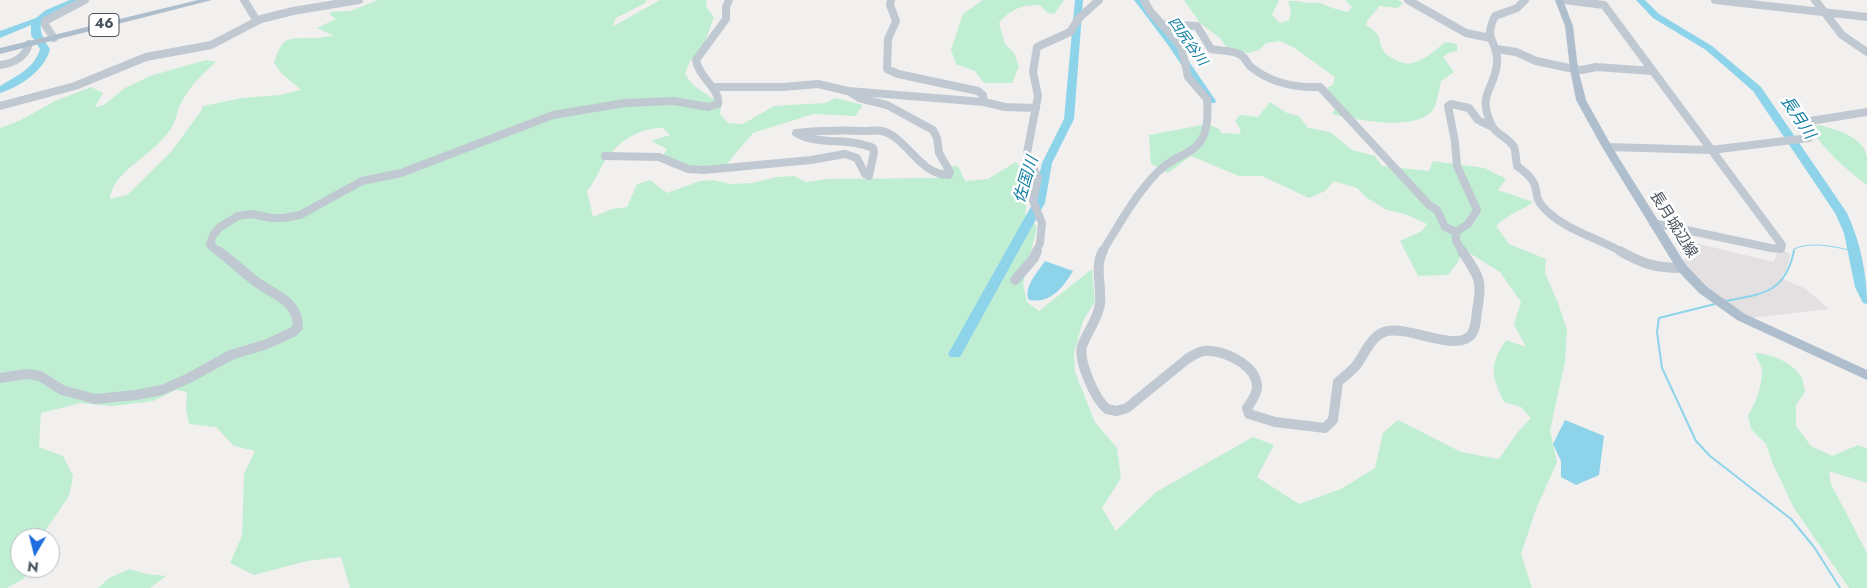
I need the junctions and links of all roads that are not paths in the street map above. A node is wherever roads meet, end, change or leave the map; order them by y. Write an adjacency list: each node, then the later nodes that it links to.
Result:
1 (86, 0): 21 (street)
2 (208, 0): 21 (main road, 46)
3 (244, 0): 19 (street)
4 (304, 0): 16 (street)
5 (359, 0): 16 (street)
6 (729, 0): 30 (street)
7 (891, 0): 32 (street)
8 (1099, 0): 34 (street)
9 (1144, 0): 20 (street)
10 (1408, 0): 22 (street)
11 (1525, 0): 22 (street)
12 (1559, 0): 28 (main road, 長月城辺線)
13 (1564, 0): 29 (street)
14 (1715, 0): 17 (street)
15 (1815, 0): 17 (street)
16 (307, 8): 19 (street)
17 (1823, 11): 18 (street); 26 (street)
18 (1867, 17)
19 (257, 20): 33 (street)
20 (1161, 24): 41 (street); 41 (street)
21 (54, 38): 23 (main road, 46)
22 (1490, 38): 24 (street)
23 (29, 44): 25 (main road, 46); 27 (street)
24 (1496, 49): 28 (street); 36 (street)
25 (0, 51)
26 (1867, 52)
27 (0, 66)
28 (1574, 69): 29 (street); 37 (main road, 長月城辺線)
29 (1653, 71): 38 (street)
30 (714, 87): 31 (street); 45 (street)
31 (848, 91): 32 (street); 39 (street)
32 (984, 102): 34 (street)
33 (0, 106)
34 (1036, 108): 43 (street)
35 (1867, 112): 38 (street)
36 (1492, 127): 41 (street); 42 (street)
37 (1607, 147): 38 (street); 40 (main road, 長月城辺線)
38 (1711, 150): 40 (street)
39 (605, 156)
40 (1653, 223): 42 (main road, 長月城辺線)
41 (1456, 232)
42 (1682, 268): 44 (main road, 長月城辺線)
43 (1015, 280)
44 (1867, 376)
45 (0, 378)

